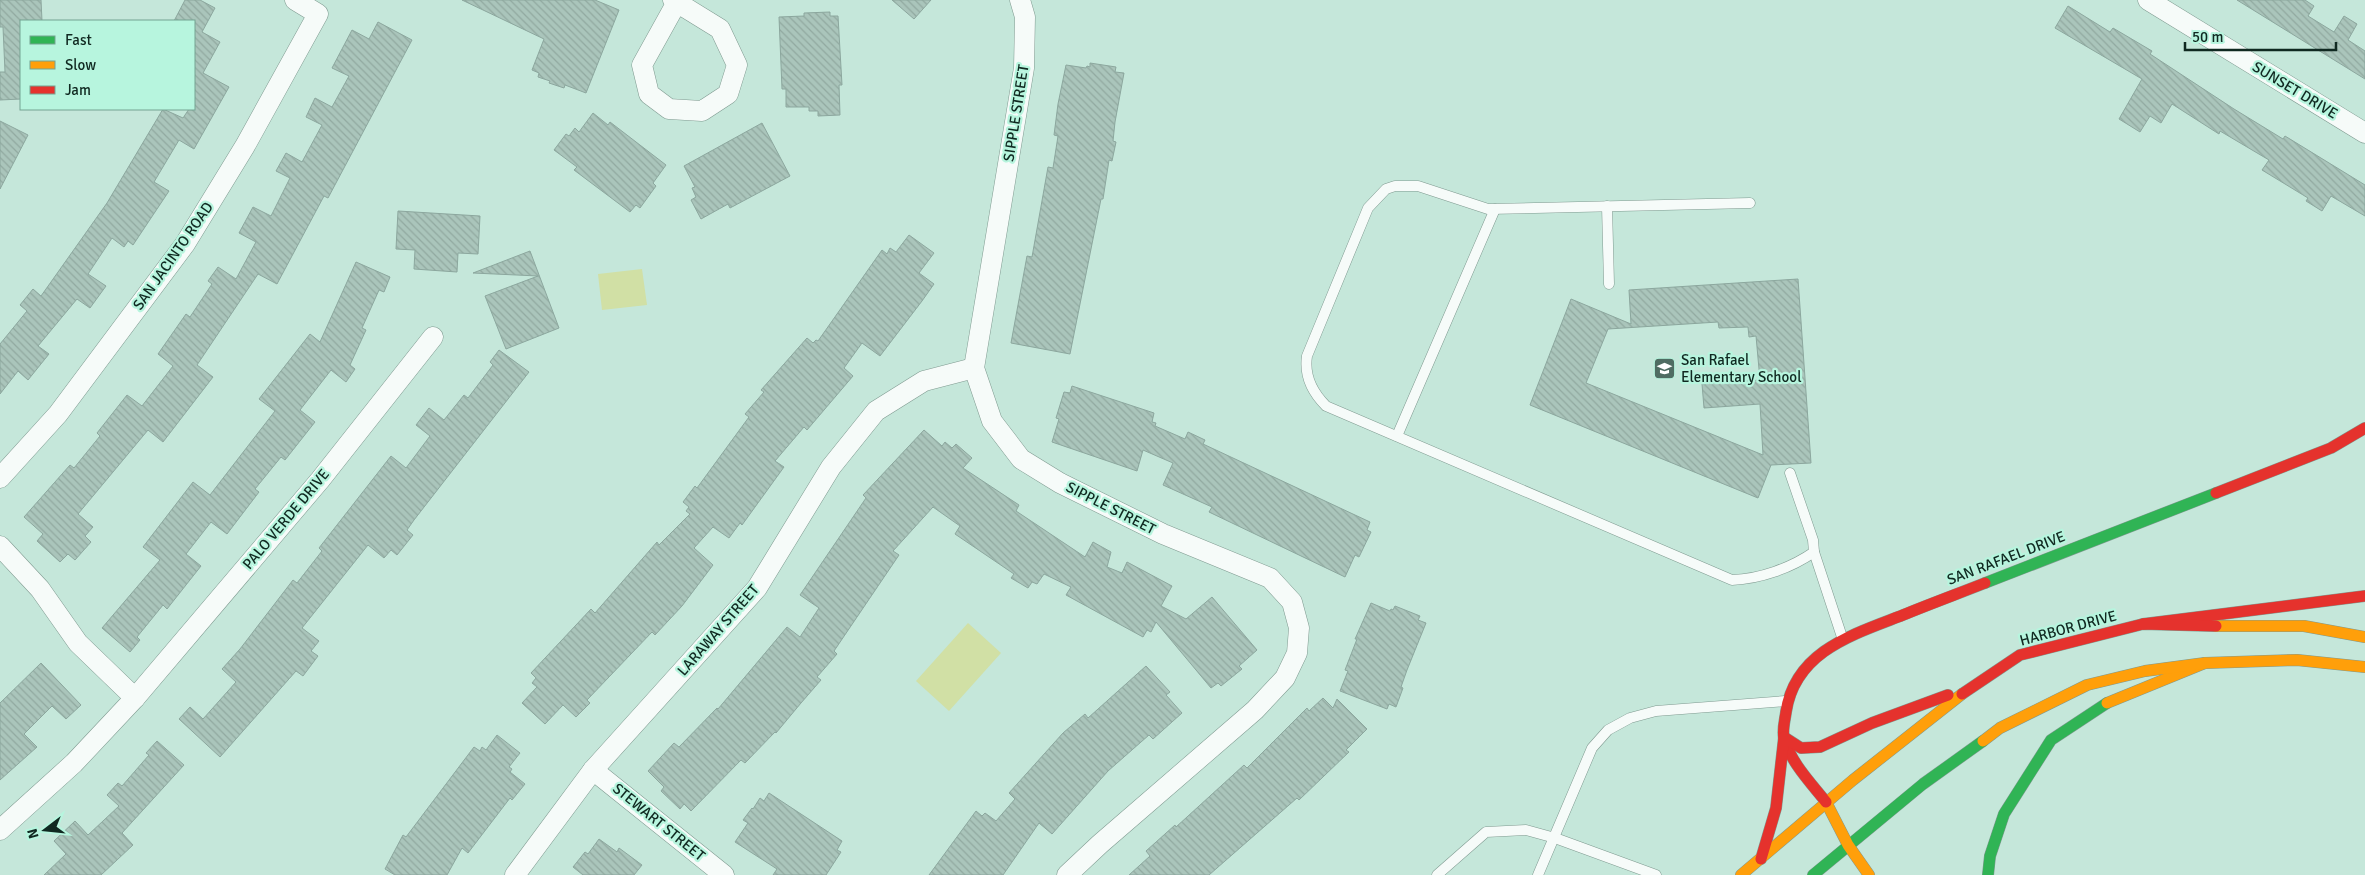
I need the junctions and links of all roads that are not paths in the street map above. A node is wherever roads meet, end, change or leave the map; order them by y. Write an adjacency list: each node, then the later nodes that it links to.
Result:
1 (296, 0): 15 (street, SAN JACINTO ROAD)
2 (1020, 0): 11 (street, SIPPLE STREET)
3 (2148, 0): 5 (street, SUNSET DRIVE)
4 (675, 1): 4 (street)
5 (2365, 133)
6 (1750, 203): 7 (lane)
7 (1607, 206): 8 (lane); 9 (lane)
8 (1495, 209): 13 (lane); 13 (lane)
9 (1609, 284)
10 (433, 337): 25 (street, PALO VERDE DRIVE)
11 (974, 368): 28 (street, LARAWAY STREET); 36 (street, SIPPLE STREET)
12 (2365, 428): 21 (main road, SAN RAFAEL DRIVE)
13 (1397, 436): 17 (lane)
14 (1790, 473): 17 (lane)
15 (0, 478)
16 (0, 546): 25 (street)
17 (1814, 552): 21 (lane)
18 (2365, 596): 19 (main road)
19 (2143, 624): 20 (main road, HARBOR DRIVE); 24 (main road, HARBOR DRIVE)
20 (2365, 637)
21 (1843, 638): 26 (main road, SAN RAFAEL DRIVE)
22 (2205, 663): 23 (main road); 32 (main road); 43 (main road)
23 (2365, 667)
24 (1973, 686): 27 (main road); 29 (main road, HARBOR DRIVE)
25 (135, 698): 30 (street, PALO VERDE DRIVE)
26 (1786, 701): 27 (main road, SAN RAFAEL DRIVE); 31 (lane)
27 (1784, 737): 29 (main road, SAN RAFAEL DRIVE); 33 (main road)
28 (593, 770): 34 (street, LARAWAY STREET); 35 (street, STEWART STREET)
29 (1826, 802): 32 (main road, SAN RAFAEL DRIVE); 33 (main road, HARBOR DRIVE)
30 (0, 830)
31 (1555, 838): 37 (lane); 38 (lane); 39 (lane)
32 (1848, 846): 41 (main road); 42 (main road, SAN RAFAEL DRIVE)
33 (1761, 859): 40 (main road, HARBOR DRIVE)
34 (515, 875)
35 (724, 875)
36 (1067, 875)
37 (1437, 875)
38 (1538, 875)
39 (1656, 875)
40 (1741, 875)
41 (1813, 875)
42 (1869, 875)
43 (1988, 875)

